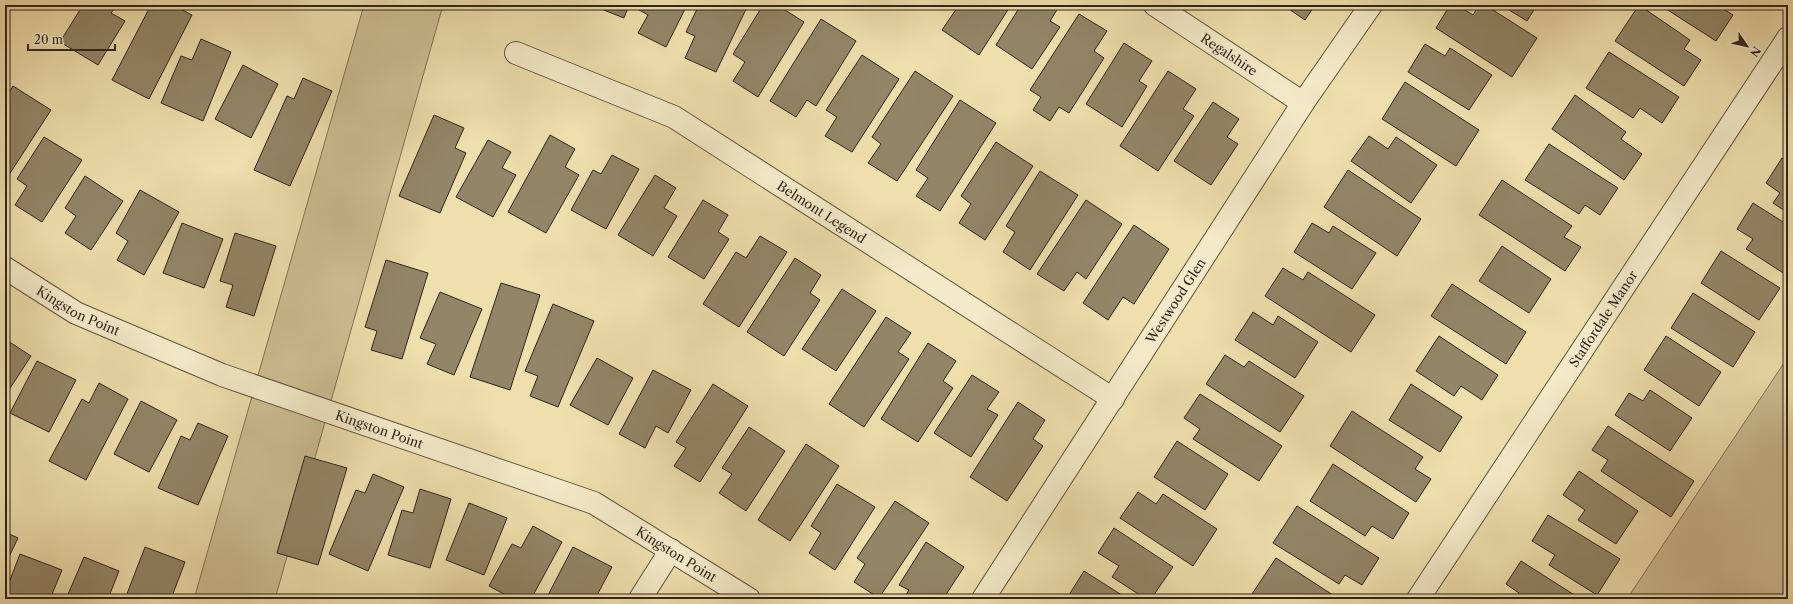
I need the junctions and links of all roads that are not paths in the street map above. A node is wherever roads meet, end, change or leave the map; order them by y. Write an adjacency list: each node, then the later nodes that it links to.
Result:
1 (1155, 5): 5 (street, Regalshire)
2 (1372, 5): 5 (street, Westwood Glen)
3 (1788, 38): 12 (street, Staffordale Manor)
4 (516, 53): 7 (street, Belmont Legend)
5 (1303, 103): 7 (street, Westwood Glen)
6 (5, 268): 8 (street, Kingston Point)
7 (1113, 399): 11 (street, Westwood Glen)
8 (671, 550): 9 (street); 10 (street, Kingston Point)
9 (640, 599)
10 (749, 599)
11 (983, 599)
12 (1418, 599)

